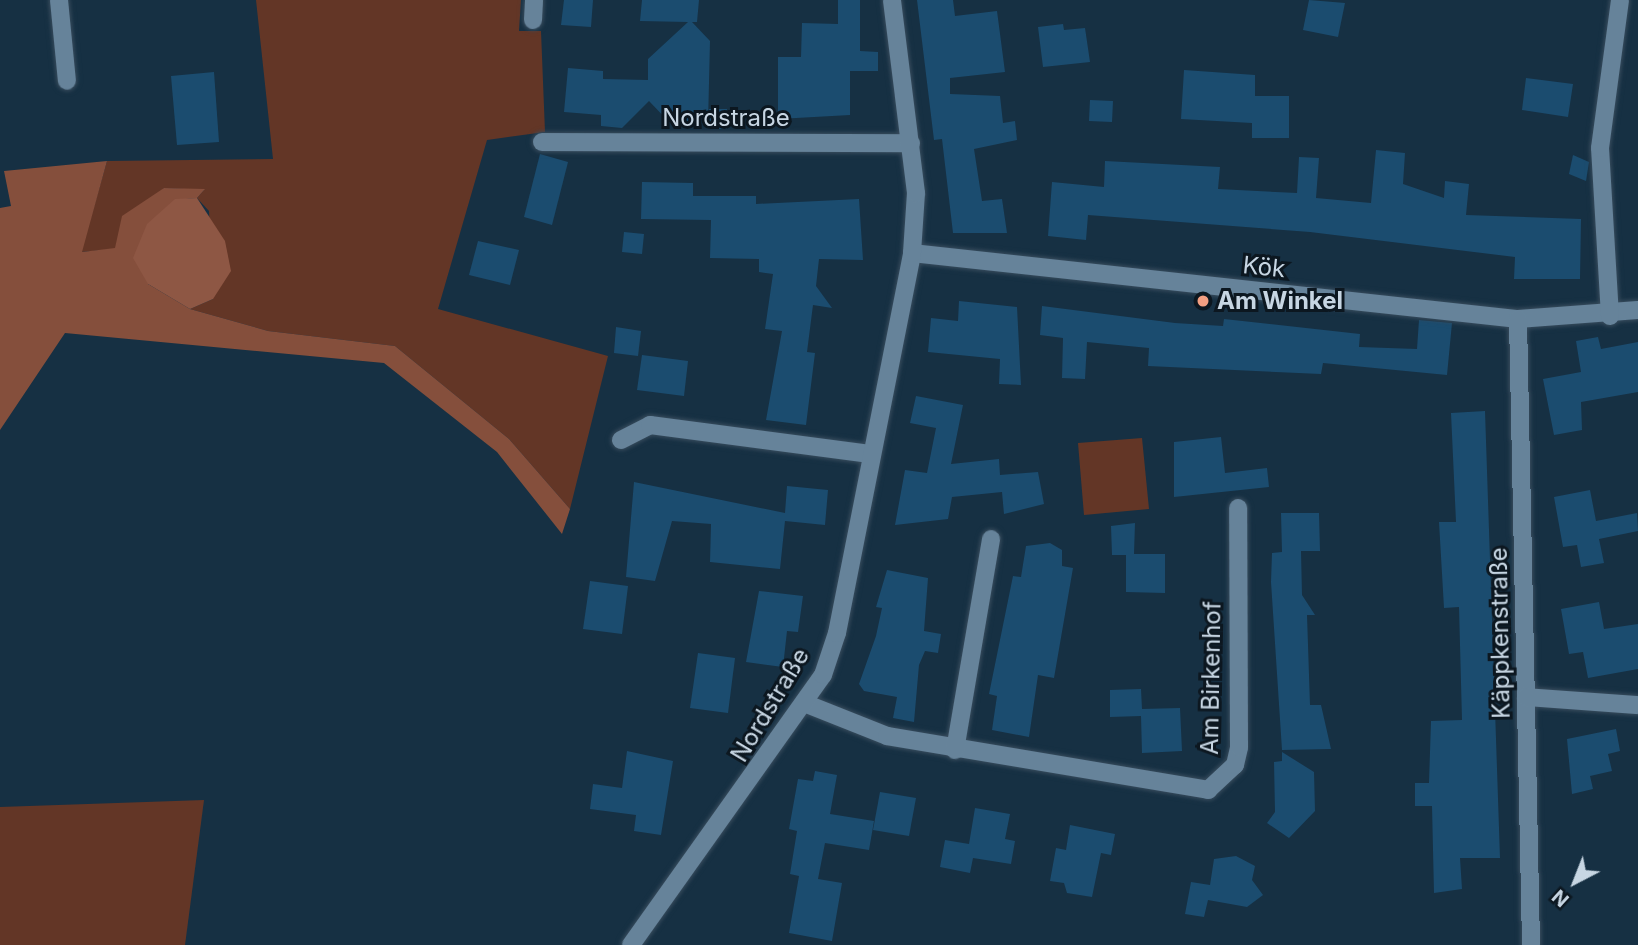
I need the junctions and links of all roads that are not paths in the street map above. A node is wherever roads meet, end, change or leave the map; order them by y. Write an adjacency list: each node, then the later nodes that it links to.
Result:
1 (59, 0): 6 (street)
2 (534, 0): 5 (street)
3 (892, 0): 8 (street, Nordstraße)
4 (1620, 0): 11 (street)
5 (533, 20)
6 (66, 81)
7 (542, 142): 8 (street, Nordstraße)
8 (911, 143): 9 (street, Nordstraße)
9 (912, 253): 12 (street, Kök); 14 (street, Nordstraße)
10 (1638, 310): 11 (street, Kök)
11 (1610, 316): 12 (street, Kök)
12 (1518, 319): 17 (street, Käppkenstraße)
13 (621, 440): 14 (street)
14 (870, 454): 18 (street, Nordstraße)
15 (1238, 508): 20 (street, Am Birkenhof)
16 (990, 539): 20 (street)
17 (1526, 697): 19 (street); 22 (street, Käppkenstraße)
18 (804, 703): 20 (street, Am Birkenhof); 21 (street, Nordstraße)
19 (1638, 705)
20 (954, 750)
21 (631, 945)
22 (1531, 945)

